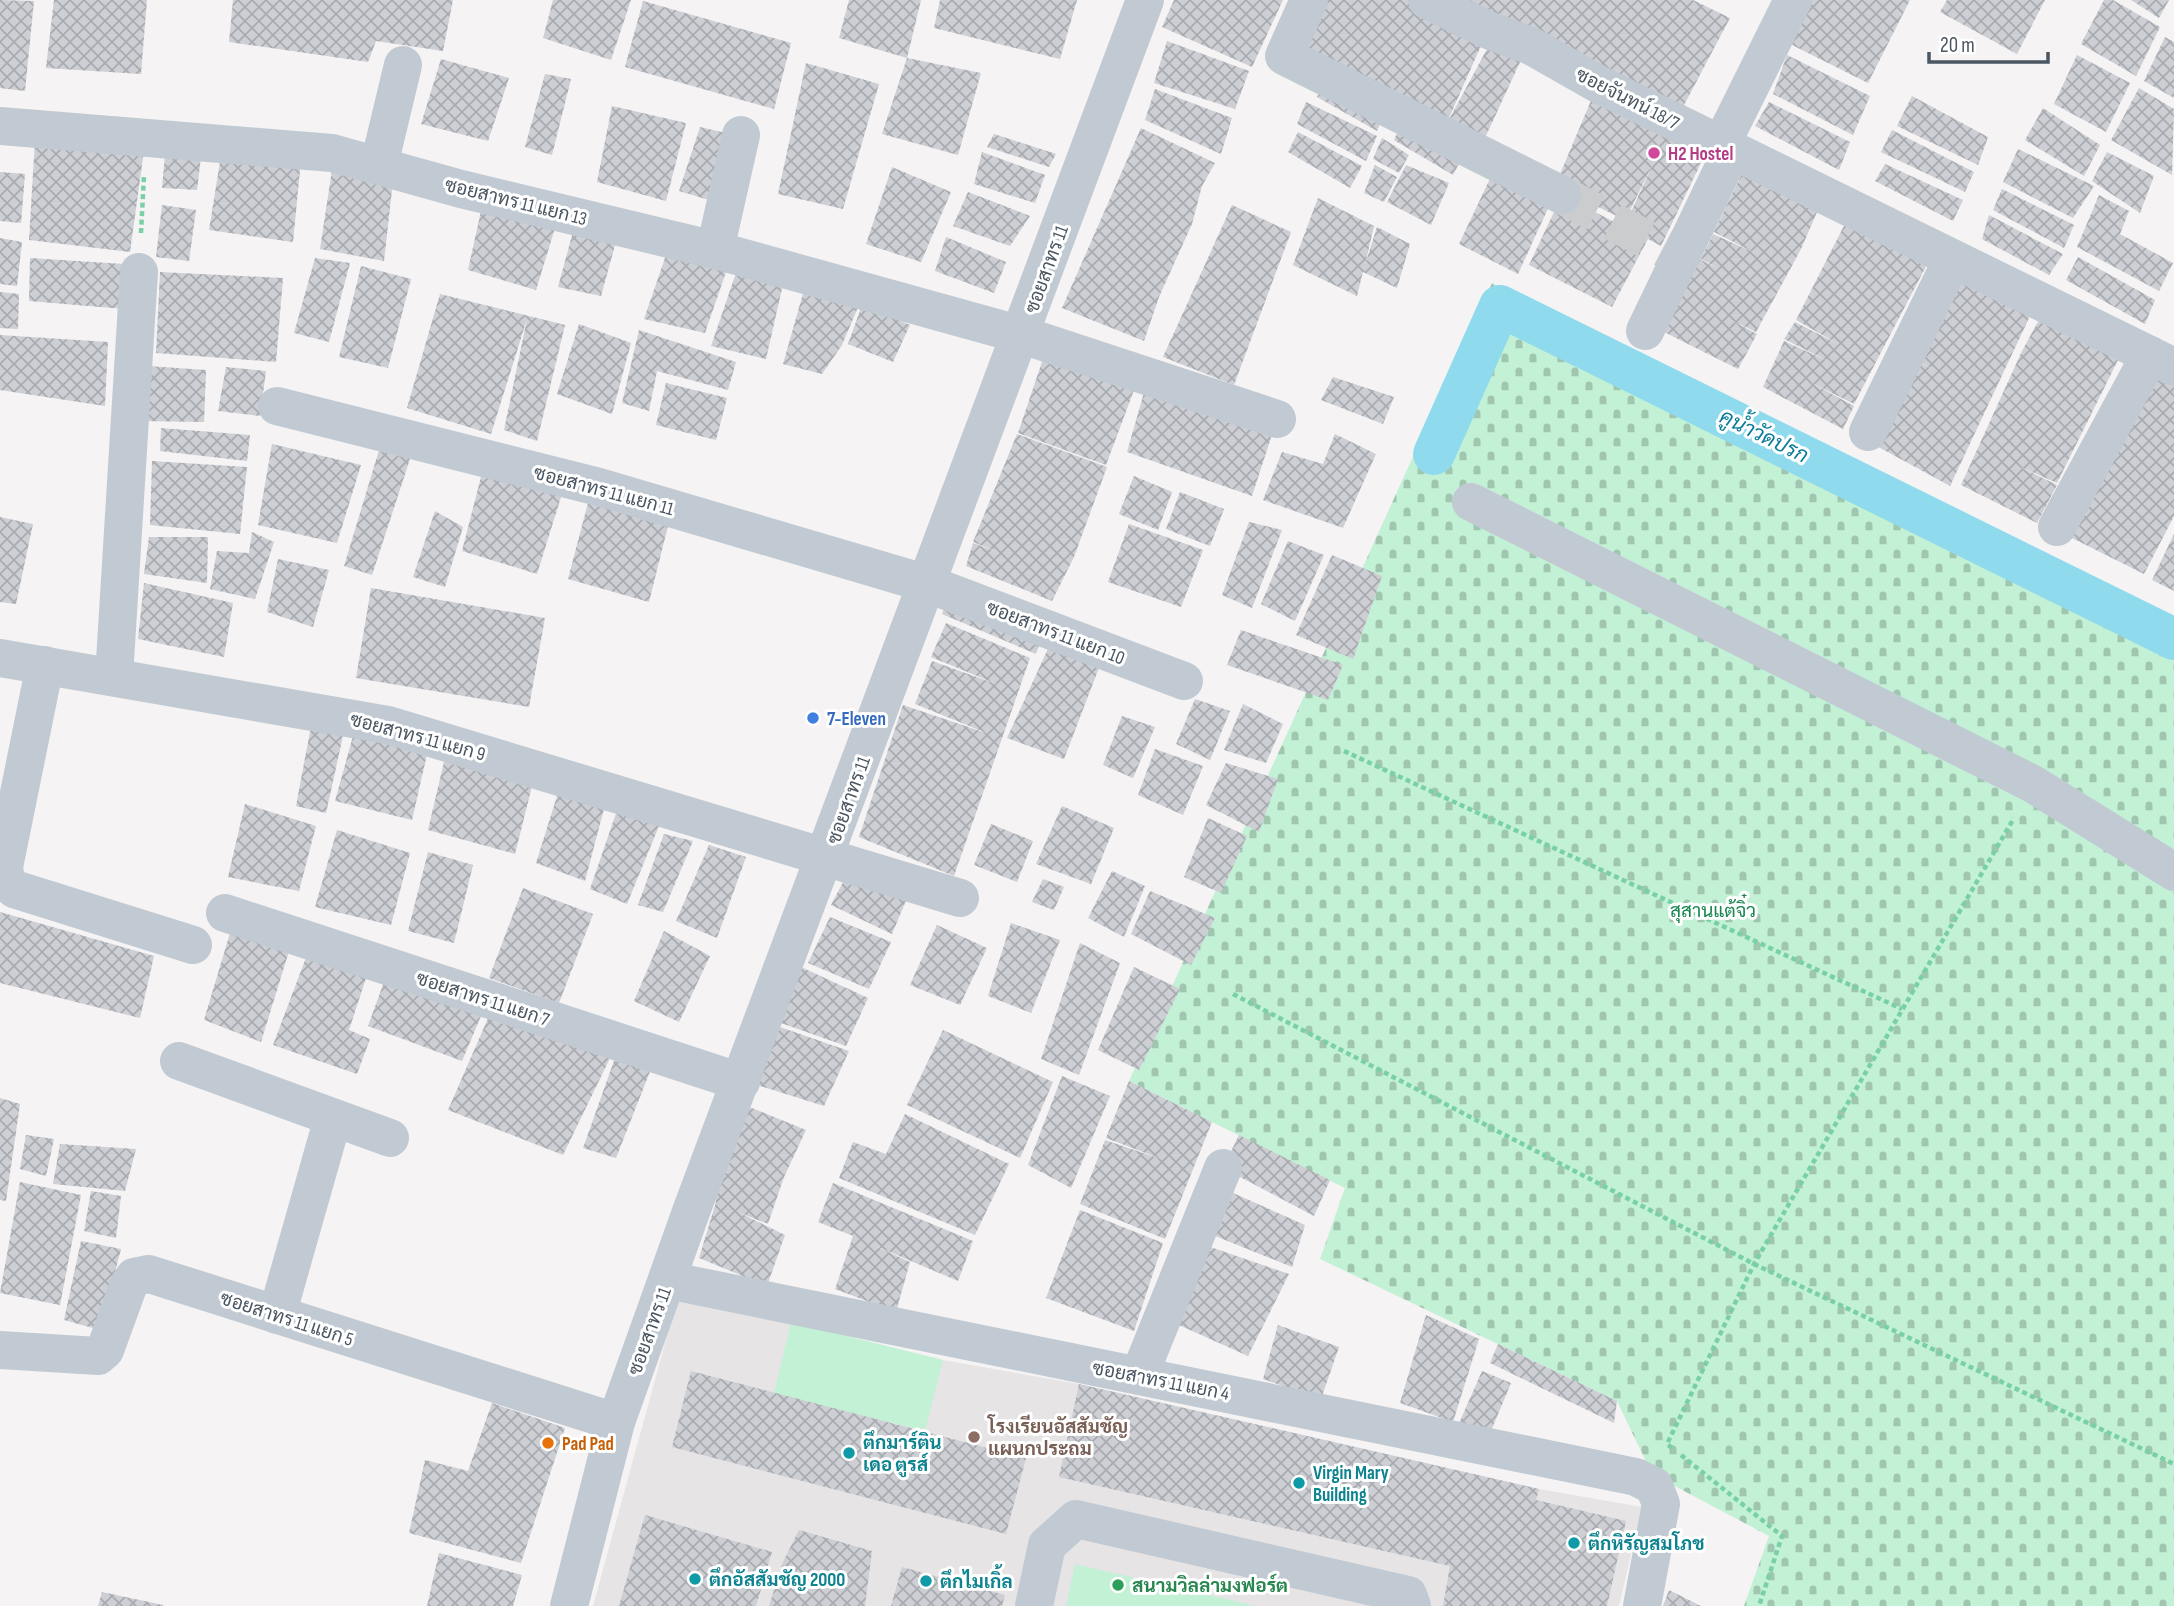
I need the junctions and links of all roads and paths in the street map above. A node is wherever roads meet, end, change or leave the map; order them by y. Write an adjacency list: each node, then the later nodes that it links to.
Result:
1 (1145, 0): 16 (street, ซอยสาทร 11)
2 (1310, 0): 11 (street)
3 (1427, 0): 9 (street, ซอยจันทน์ 18/7)
4 (1793, 0): 9 (street)
5 (403, 65): 10 (street)
6 (0, 126): 8 (street, ซอยสาทร 11 แยก 13)
7 (741, 135): 12 (street)
8 (146, 136): 10 (street, ซอยสาทร 11 แยก 13); 14 (path)
9 (1726, 148): 13 (street, ซอยจันทน์ 18/7); 15 (street)
10 (379, 165): 12 (street, ซอยสาทร 11 แยก 13)
11 (1562, 195)
12 (715, 250): 16 (street, ซอยสาทร 11 แยก 13)
13 (1952, 260): 17 (street, ซอยจันทน์ 18/7); 20 (street)
14 (139, 272): 26 (street)
15 (1645, 331)
16 (1022, 335): 19 (street, ซอยสาทร 11 แยก 13); 23 (street, ซอยสาทร 11)
17 (2162, 361): 22 (street)
18 (277, 407): 23 (street, ซอยสาทร 11 แยก 11)
19 (1277, 419)
20 (1868, 432)
21 (1471, 502): 29 (street)
22 (2057, 527)
23 (928, 584): 27 (street, ซอยสาทร 11 แยก 10); 30 (street, ซอยสาทร 11)
24 (0, 658): 25 (street, ซอยสาทร 11 แยก 9)
25 (45, 665): 26 (street, ซอยสาทร 11 แยก 9); 34 (street)
26 (114, 677): 30 (street, ซอยสาทร 11 แยก 9)
27 (1184, 681)
28 (1344, 751): 36 (path)
29 (2033, 784): 31 (street); 36 (path)
30 (827, 857): 32 (street, ซอยสาทร 11 แยก 9); 38 (street, ซอยสาทร 11)
31 (2174, 872)
32 (960, 898)
33 (225, 913): 38 (street, ซอยสาทร 11 แยก 7)
34 (193, 945)
35 (1233, 994): 42 (path)
36 (1902, 1009): 42 (path)
37 (179, 1061): 39 (street)
38 (741, 1082): 43 (street, ซอยสาทร 11)
39 (333, 1118): 40 (street); 44 (street)
40 (390, 1138)
41 (1223, 1168): 46 (street)
42 (1754, 1264): 48 (path); 53 (path)
43 (667, 1280): 46 (street, ซอยสาทร 11 แยก 4); 47 (street, ซอยสาทร 11)
44 (277, 1315): 45 (street, ซอยสาทร 11 แยก 5); 47 (street, ซอยสาทร 11 แยก 5)
45 (1, 1360)
46 (1139, 1376): 52 (street, ซอยสาทร 11 แยก 4)
47 (616, 1422): 49 (street, ซอยสาทร 11)
48 (2174, 1464)
49 (569, 1606)
50 (1034, 1606): 51 (street)
51 (1412, 1606)
52 (1642, 1606)
53 (1759, 1606)

